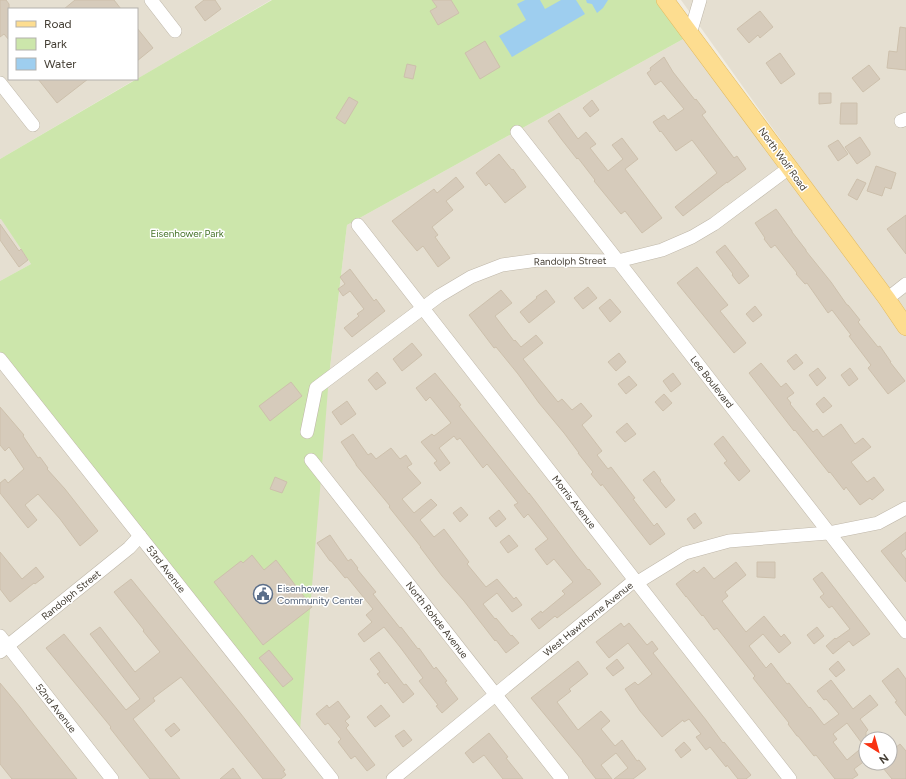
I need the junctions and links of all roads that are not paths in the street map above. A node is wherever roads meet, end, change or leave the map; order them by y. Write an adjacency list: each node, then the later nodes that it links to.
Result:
1 (152, 0): 4 (street)
2 (665, 0): 5 (main road, North Wolf Road)
3 (700, 0): 5 (street)
4 (175, 31)
5 (690, 34): 9 (main road, North Wolf Road)
6 (0, 83): 7 (street)
7 (33, 125)
8 (516, 132): 11 (street, Lee Boulevard)
9 (789, 168): 11 (street, Randolph Street); 13 (main road, North Wolf Road)
10 (358, 225): 14 (street, Morris Avenue)
11 (618, 261): 14 (street, Randolph Street); 20 (street, Lee Boulevard)
12 (906, 284): 13 (street)
13 (887, 299): 15 (main road, North Wolf Road)
14 (423, 308): 17 (street, Randolph Street); 22 (street, Morris Avenue)
15 (903, 323)
16 (0, 359): 21 (street, 53rd Avenue)
17 (307, 432)
18 (311, 460): 25 (street, North Rohde Avenue)
19 (906, 508): 20 (street, West Hawthorne Avenue)
20 (828, 533): 22 (street, West Hawthorne Avenue); 23 (street, Lee Boulevard)
21 (140, 536): 24 (street, Randolph Street); 27 (street, 53rd Avenue)
22 (635, 580): 25 (street, West Hawthorne Avenue); 30 (street, Morris Avenue)
23 (906, 632)
24 (3, 645): 26 (street, 52nd Avenue)
25 (496, 695): 28 (street, West Hawthorne Avenue); 29 (street, North Rohde Avenue)
26 (112, 779)
27 (332, 779)
28 (393, 779)
29 (562, 779)
30 (790, 779)

